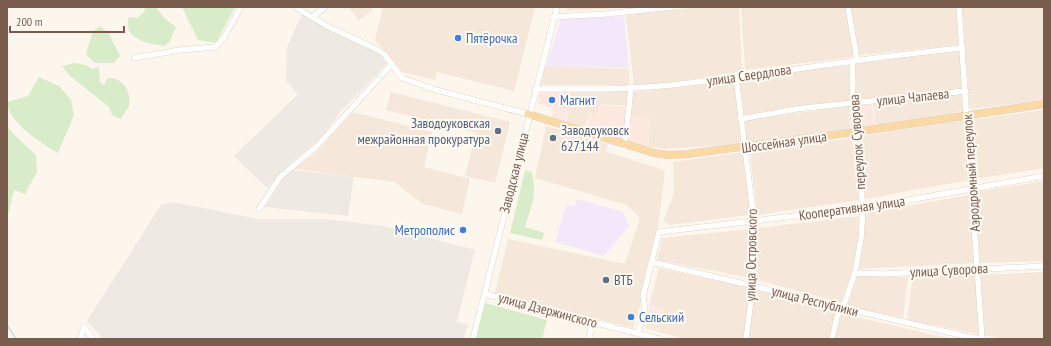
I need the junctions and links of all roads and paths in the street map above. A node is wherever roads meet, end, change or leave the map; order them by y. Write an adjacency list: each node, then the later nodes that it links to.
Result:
1 (241, 7): 11 (street)
2 (295, 7): 8 (street)
3 (325, 7): 8 (street)
4 (556, 7): 9 (street, Заводская улица)
5 (672, 7): 9 (street)
6 (848, 7): 12 (street, переулок Суворова)
7 (959, 7): 10 (street, Аэродромный переулок)
8 (312, 17): 13 (street)
9 (554, 17): 16 (street, Заводская улица)
10 (963, 48): 12 (street, улица Свердлова); 17 (street, Аэродромный переулок)
11 (134, 58)
12 (854, 61): 14 (street, улица Свердлова); 18 (street, переулок Суворова)
13 (392, 64): 20 (street); 29 (street)
14 (736, 77): 15 (street, улица Свердлова); 22 (street, улица Островского)
15 (631, 88): 16 (street, улица Свердлова); 24 (street)
16 (535, 89): 20 (street, Заводская улица)
17 (966, 91): 18 (street, улица Чапаева); 21 (street, Аэродромный переулок)
18 (852, 103): 22 (street, улица Чапаева); 23 (street, переулок Суворова)
19 (1044, 104): 21 (main road, Шоссейная улица)
20 (528, 114): 24 (main road, Шоссейная улица); 36 (street, Заводская улица)
21 (966, 115): 23 (main road, Шоссейная улица); 27 (street, Аэродромный переулок)
22 (741, 119): 25 (street, улица Островского)
23 (855, 132): 25 (main road, Шоссейная улица); 28 (street, переулок Суворова)
24 (626, 144): 25 (main road, Шоссейная улица)
25 (746, 147): 30 (street, улица Островского)
26 (1044, 176): 27 (street, Кооперативная улица)
27 (972, 188): 28 (street, Кооперативная улица); 33 (street, Аэродромный переулок)
28 (862, 208): 30 (street, Кооперативная улица); 34 (street, переулок Суворова)
29 (259, 209)
30 (754, 221): 31 (street, Кооперативная улица); 35 (street, улица Островского)
31 (650, 262): 35 (street, улица Республики); 39 (street)
32 (1044, 266): 33 (street, улица Суворова)
33 (978, 269): 34 (street, улица Суворова); 47 (street, Аэродромный переулок)
34 (855, 273): 37 (street, переулок Суворова)
35 (753, 285): 37 (street, улица Республики); 45 (street, улица Островского)
36 (485, 294): 38 (street, улица Дзержинского); 42 (street, Заводская улица)
37 (841, 308): 46 (street, переулок Суворова); 47 (street, улица Республики)
38 (592, 322): 39 (street, улица Дзержинского); 43 (street)
39 (638, 333): 44 (street, улица Дзержинского)
40 (80, 339): 41 (street)
41 (93, 339)
42 (473, 339)
43 (589, 339)
44 (659, 339)
45 (746, 339)
46 (832, 339)
47 (980, 339)

